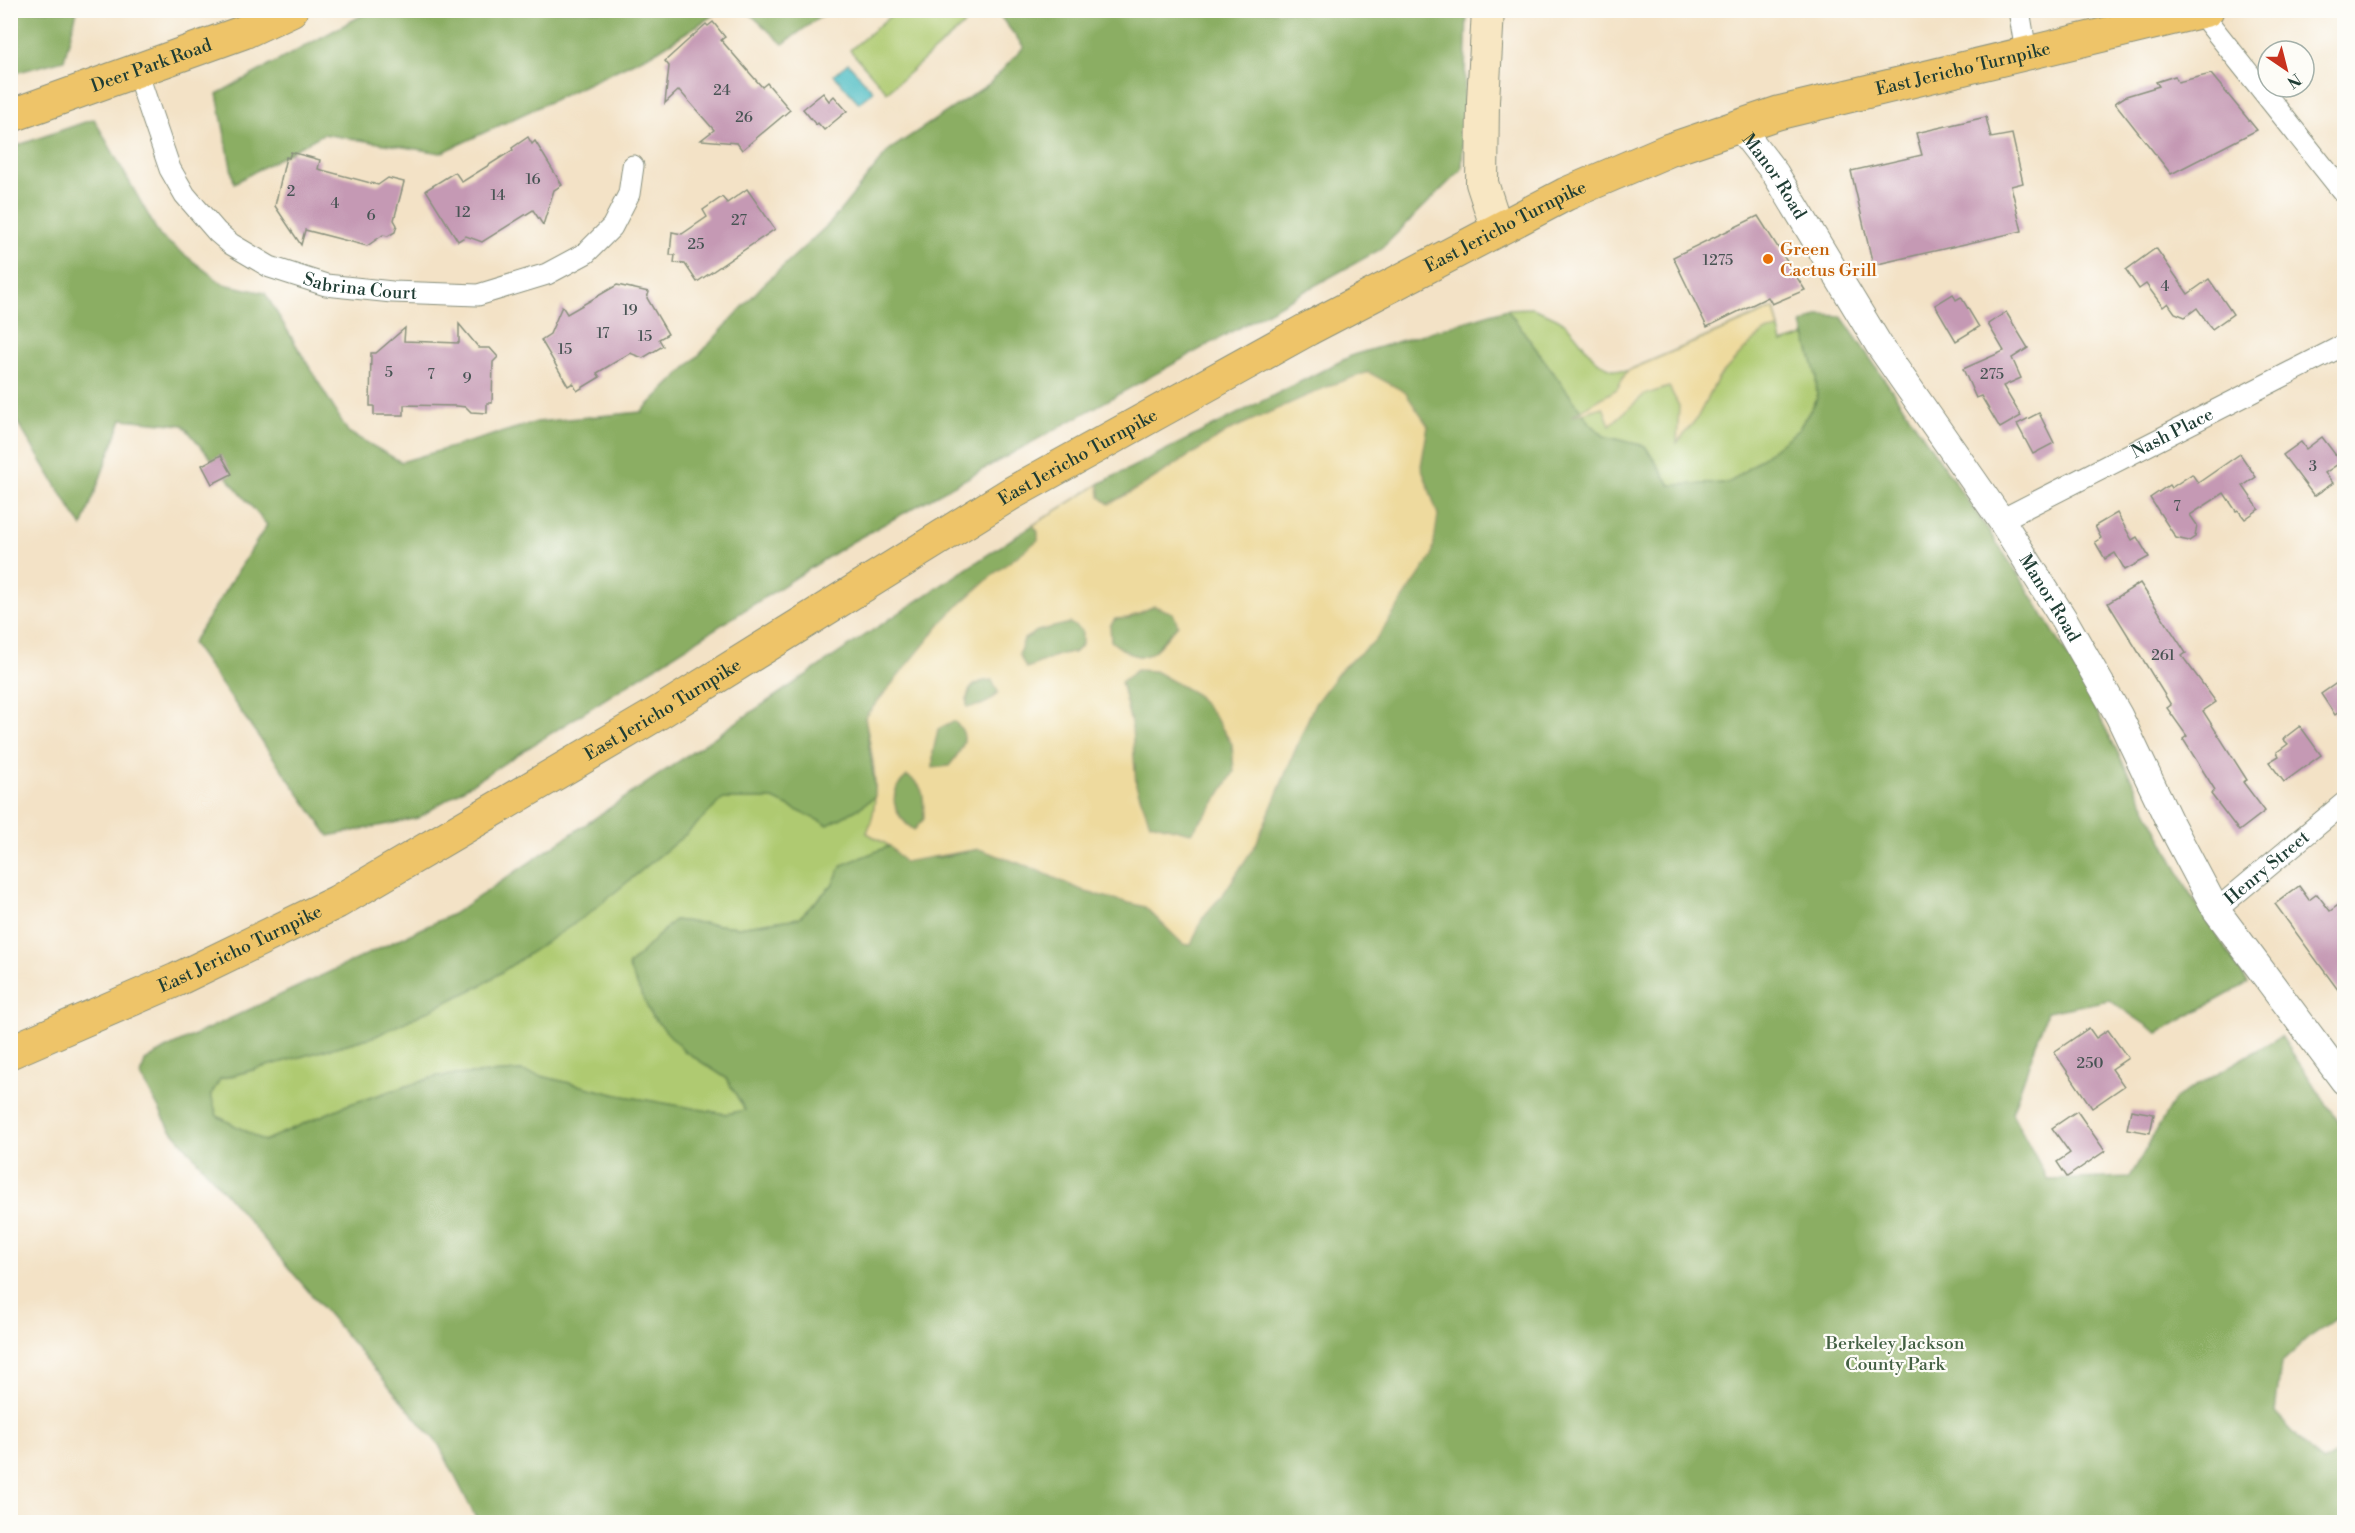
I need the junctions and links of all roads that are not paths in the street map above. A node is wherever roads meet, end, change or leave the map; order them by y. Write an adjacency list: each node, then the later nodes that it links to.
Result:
1 (291, 10): 6 (main road, Deer Park Road)
2 (1488, 10): 11 (main road)
3 (2019, 10): 5 (street)
4 (2203, 11): 5 (main road, East Jericho Turnpike); 10 (street)
5 (2026, 52): 8 (main road, East Jericho Turnpike)
6 (137, 72): 7 (main road, Deer Park Road); 9 (street, Sabrina Court)
7 (10, 116)
8 (1738, 125): 11 (main road, East Jericho Turnpike); 13 (street, Manor Road)
9 (633, 166)
10 (2344, 193)
11 (1497, 229): 16 (main road, East Jericho Turnpike)
12 (2344, 345): 13 (street, Nash Place)
13 (2001, 520): 15 (street, Manor Road)
14 (2344, 803): 15 (street, Henry Street)
15 (2216, 910): 17 (street, Manor Road)
16 (10, 1052)
17 (2344, 1082)

